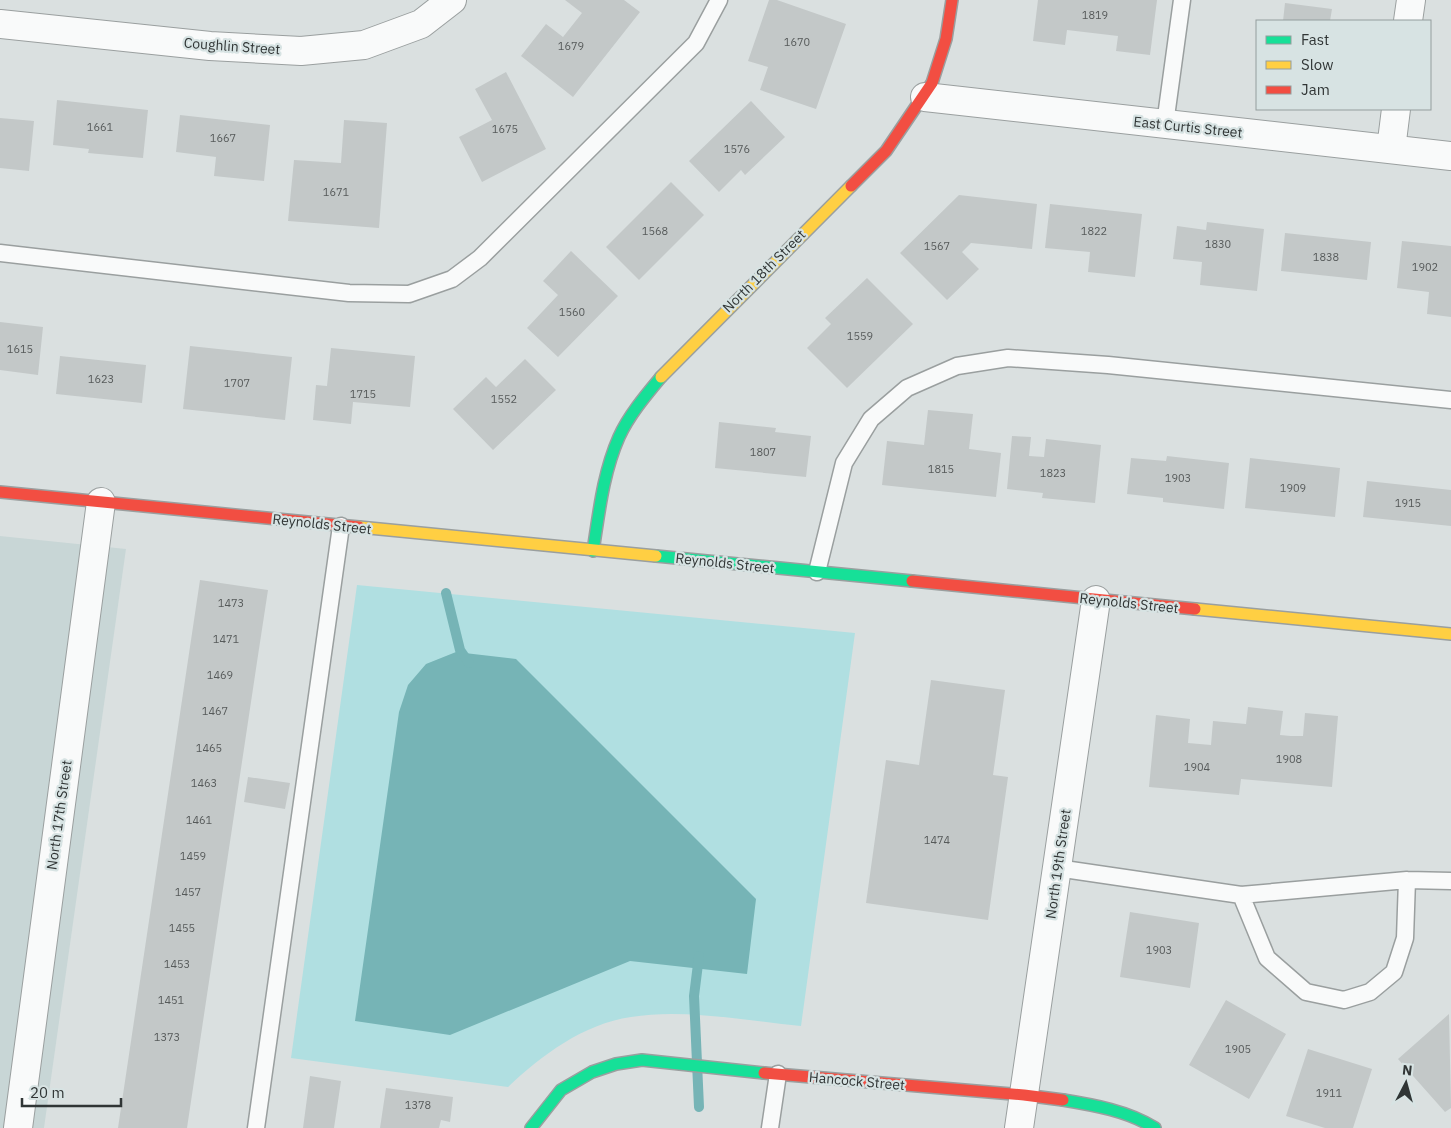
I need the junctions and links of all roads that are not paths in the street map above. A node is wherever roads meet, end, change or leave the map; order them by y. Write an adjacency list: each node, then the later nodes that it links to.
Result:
1 (452, 0): 7 (street, Coughlin Street)
2 (719, 0): 13 (lane)
3 (952, 0): 8 (main road, North 18th Street)
4 (1182, 0): 10 (lane)
5 (1411, 0): 6 (street)
6 (1408, 20)
7 (0, 24)
8 (925, 97): 10 (street, East Curtis Street); 18 (main road, North 18th Street)
9 (1396, 110): 11 (street)
10 (1165, 124): 11 (street, East Curtis Street)
11 (1391, 149): 12 (street, East Curtis Street)
12 (1451, 156)
13 (0, 253)
14 (1451, 400): 19 (lane)
15 (0, 492): 16 (main road, Reynolds Street)
16 (101, 502): 17 (main road, Reynolds Street); 28 (street, North 17th Street)
17 (341, 526): 18 (main road, Reynolds Street); 29 (lane)
18 (593, 550): 19 (main road, Reynolds Street)
19 (817, 572): 20 (main road, Reynolds Street)
20 (1096, 600): 21 (main road, Reynolds Street); 22 (street, North 19th Street)
21 (1451, 634)
22 (1057, 868): 25 (lane); 27 (street, North 19th Street)
23 (1407, 880): 24 (lane); 25 (lane); 25 (lane)
24 (1451, 881)
25 (1241, 895)
26 (778, 1074): 27 (main road, Hancock Street); 30 (main road, Hancock Street); 31 (lane)
27 (1024, 1095): 32 (street, North 19th Street); 33 (main road, Hancock Street)
28 (18, 1128)
29 (256, 1128)
30 (531, 1128)
31 (770, 1128)
32 (1020, 1128)
33 (1155, 1128)

